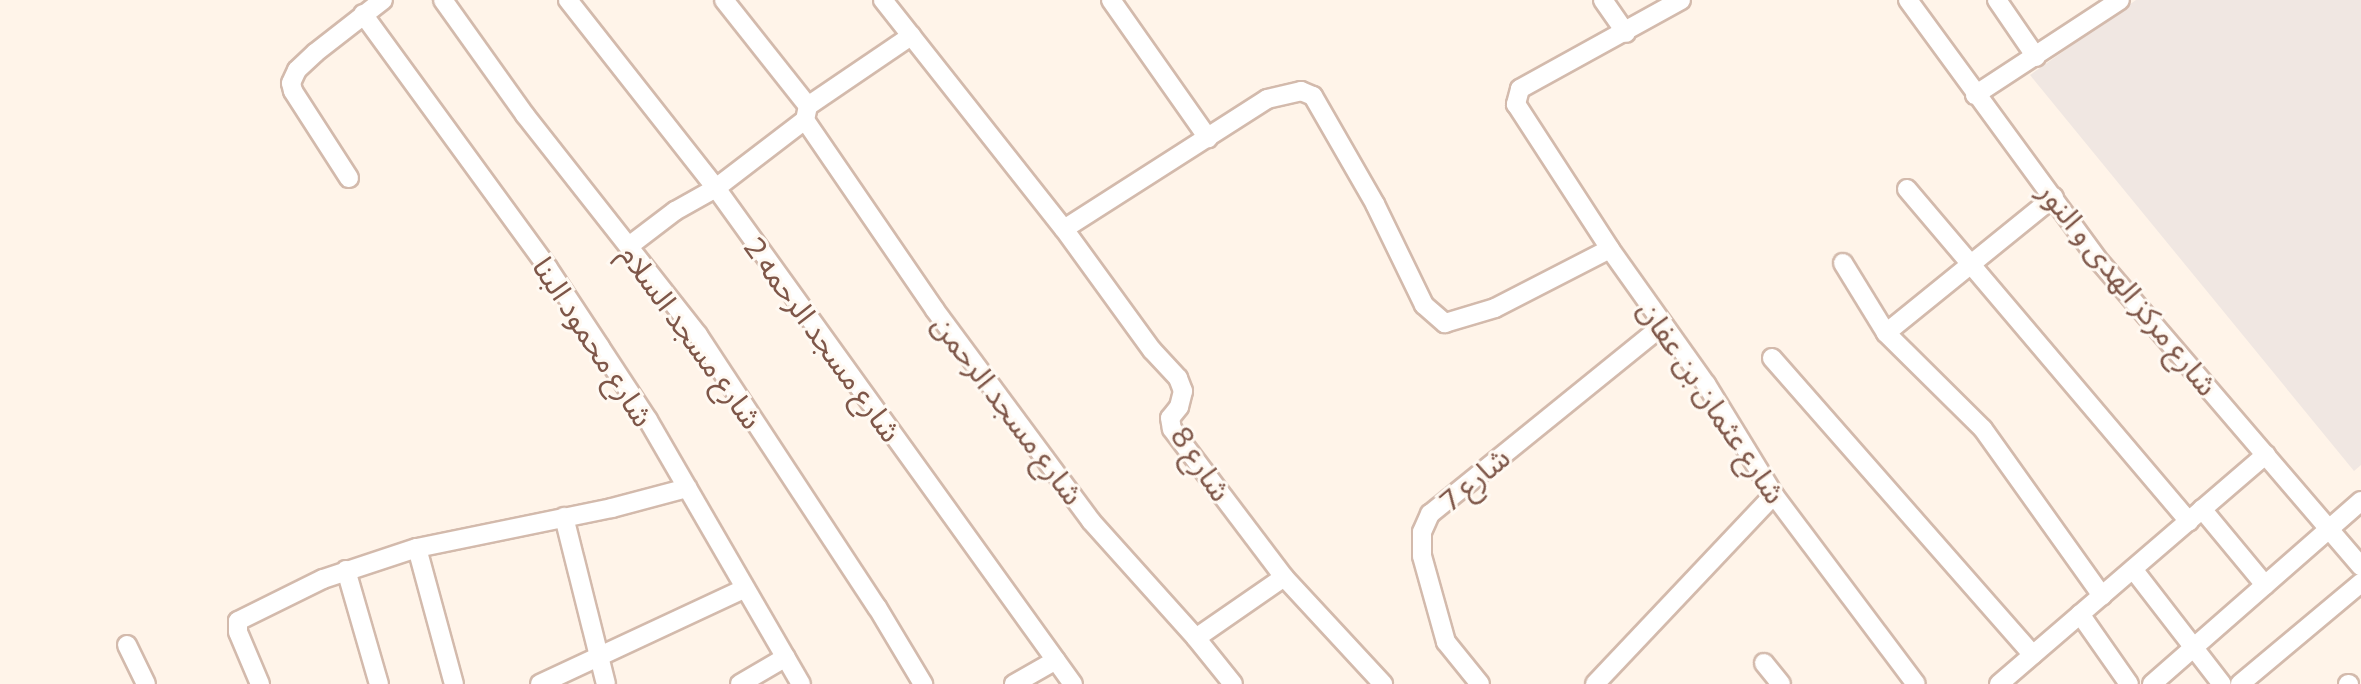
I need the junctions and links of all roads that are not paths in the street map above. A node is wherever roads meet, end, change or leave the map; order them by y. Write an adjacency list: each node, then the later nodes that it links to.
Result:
1 (383, 0): 12 (street)
2 (443, 0): 24 (street, شارع مسجد السلام)
3 (568, 0): 20 (street, شارع مسجد الرحمه 2)
4 (724, 0): 17 (street, شارع مسجد الرحمن)
5 (883, 0): 14 (street, شارع 8)
6 (1111, 0): 18 (street)
7 (1603, 0): 13 (street)
8 (1681, 0): 13 (street)
9 (1908, 0): 16 (street, شارع مركز الهدى و النور)
10 (1997, 0): 15 (street)
11 (2120, 0): 15 (street)
12 (363, 14): 19 (street); 32 (street, شارع محمود البنا)
13 (1626, 33): 25 (street, شارع عثمان بن عفان)
14 (911, 36): 17 (street); 23 (street, شارع 8)
15 (2036, 57): 16 (street)
16 (1975, 95): 22 (street, شارع مركز الهدى و النور)
17 (806, 113): 20 (street); 48 (street, شارع مسجد الرحمن)
18 (1208, 138): 23 (street); 25 (street)
19 (349, 178)
20 (716, 188): 24 (street); 54 (street, شارع مسجد الرحمه 2)
21 (1907, 189): 27 (street)
22 (2054, 197): 27 (street); 31 (street, شارع مركز الهدى و النور)
23 (1064, 229): 42 (street, شارع 8)
24 (629, 246): 67 (street, شارع مسجد السلام)
25 (1610, 249): 28 (street, شارع عثمان بن عفان)
26 (1843, 263): 29 (street)
27 (1969, 264): 29 (street); 35 (street)
28 (1663, 325): 33 (street, شارع عثمان بن عفان); 71 (street, شارع 7)
29 (1886, 333): 46 (street)
30 (1772, 358): 51 (street)
31 (2266, 454): 35 (street); 37 (street, شارع مركز الهدى و النور)
32 (687, 488): 36 (street); 45 (street, شارع محمود البنا)
33 (1774, 495): 72 (street); 74 (street, شارع عثمان بن عفان)
34 (2361, 501): 37 (street)
35 (2195, 515): 40 (street); 43 (street)
36 (564, 517): 38 (street); 53 (street)
37 (2328, 529): 39 (street, شارع مركز الهدى و النور); 43 (street)
38 (417, 548): 41 (street); 62 (street)
39 (2361, 567)
40 (2133, 569): 46 (street); 50 (street)
41 (346, 570): 60 (street); 61 (street)
42 (1284, 577): 48 (street); 56 (street, شارع 8)
43 (2265, 585): 50 (street)
44 (2360, 587): 58 (street)
45 (744, 589): 52 (street, شارع محمود البنا); 53 (street)
46 (2102, 596): 47 (street)
47 (2080, 614): 51 (street); 75 (street)
48 (1196, 638): 70 (street, شارع مسجد الرحمن)
49 (127, 645): 59 (street)
50 (2193, 647): 76 (street); 77 (street)
51 (2033, 655): 57 (street)
52 (786, 657): 65 (street); 66 (street, شارع محمود البنا)
53 (598, 660): 63 (street); 64 (street)
54 (1056, 660): 68 (street); 69 (street, شارع مسجد الرحمه 2)
55 (1764, 663): 73 (street)
56 (1370, 679)
57 (2009, 681)
58 (2250, 681)
59 (146, 684)
60 (260, 684)
61 (379, 684)
62 (454, 684)
63 (540, 684)
64 (606, 684)
65 (740, 684)
66 (801, 684)
67 (923, 684)
68 (1014, 684)
69 (1073, 684)
70 (1233, 684)
71 (1480, 684)
72 (1595, 684)
73 (1781, 684)
74 (1916, 684)
75 (2129, 684)
76 (2152, 684)
77 (2222, 684)

